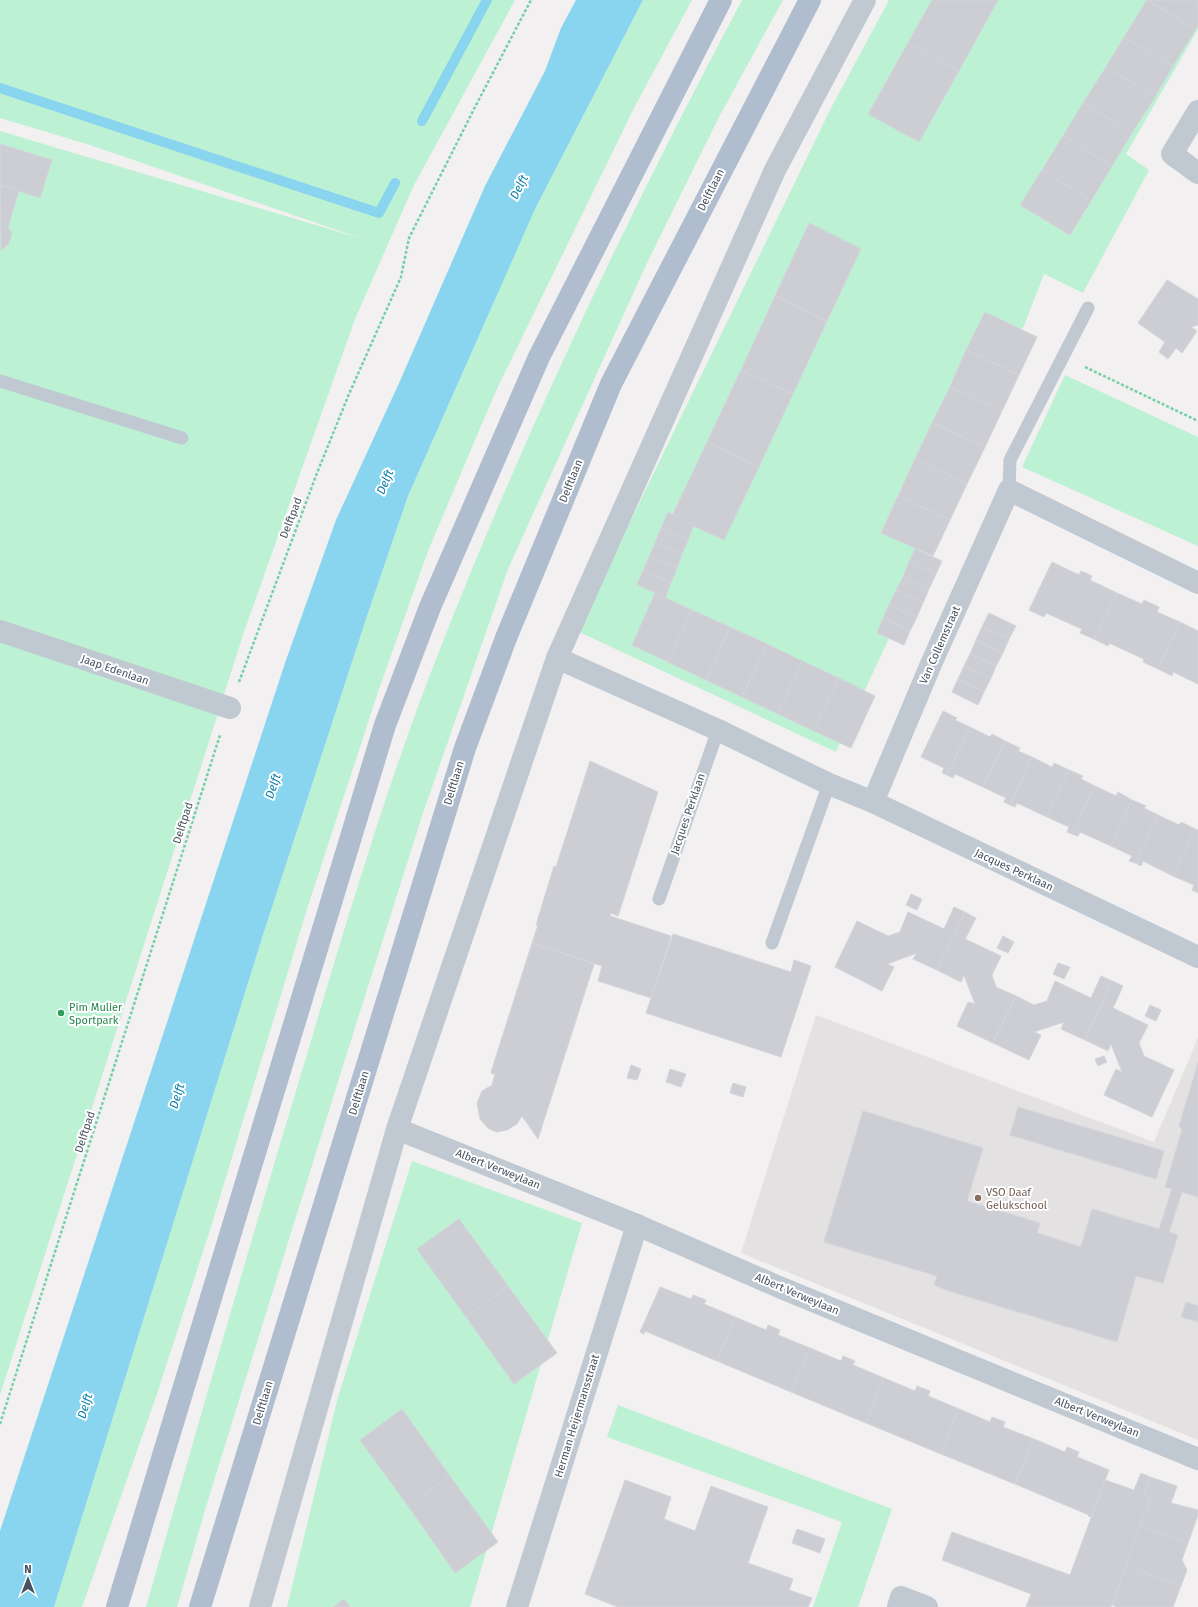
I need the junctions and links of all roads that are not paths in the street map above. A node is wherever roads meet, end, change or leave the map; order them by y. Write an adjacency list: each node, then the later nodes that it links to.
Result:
1 (721, 0): 24 (main road)
2 (810, 0): 25 (main road, Delftlaan)
3 (865, 0): 12 (street)
4 (1198, 111): 5 (street)
5 (1198, 173)
6 (1088, 308): 9 (lane, Van Collemstraat)
7 (0, 381): 8 (lane)
8 (182, 438)
9 (1009, 490): 10 (street); 16 (street, Van Collemstraat)
10 (1198, 583)
11 (0, 631): 13 (street, Jaap Edenlaan)
12 (557, 658): 14 (street, Jacques Perklaan); 20 (street)
13 (230, 708)
14 (718, 730): 15 (street, Jacques Perklaan); 17 (lane, Jacques Perklaan)
15 (829, 784): 16 (street, Jacques Perklaan); 18 (lane)
16 (873, 802): 19 (street, Jacques Perklaan)
17 (659, 899)
18 (772, 943)
19 (1198, 957)
20 (397, 1129): 21 (street, Albert Verweylaan); 26 (street)
21 (637, 1225): 22 (street, Albert Verweylaan); 27 (street, Herman Heijermansstraat)
22 (1198, 1459)
23 (899, 1602): 28 (street)
24 (116, 1607)
25 (200, 1607)
26 (260, 1607)
27 (517, 1607)
28 (928, 1607)

